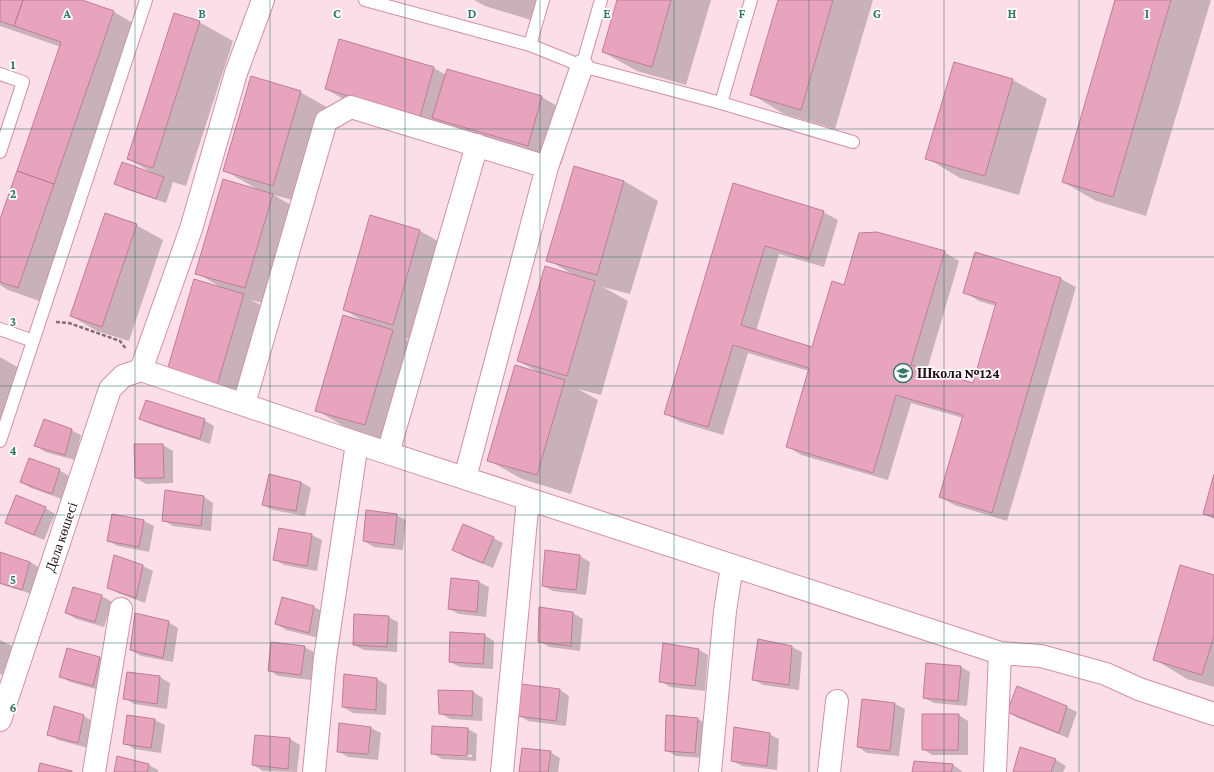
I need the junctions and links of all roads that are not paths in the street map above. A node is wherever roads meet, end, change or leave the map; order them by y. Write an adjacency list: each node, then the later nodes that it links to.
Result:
1 (146, 0): 16 (lane)
2 (263, 0): 17 (street)
3 (543, 0): 7 (lane)
4 (601, 0): 8 (lane)
5 (750, 0): 10 (lane)
6 (370, 1): 7 (lane)
7 (530, 45): 8 (lane)
8 (582, 66): 10 (lane); 14 (street)
9 (0, 74): 13 (lane)
10 (721, 103): 11 (lane)
11 (853, 142)
12 (477, 146): 14 (street); 18 (street); 21 (street)
13 (0, 152)
14 (547, 167): 22 (street)
15 (0, 329): 16 (lane)
16 (33, 341): 19 (lane)
17 (141, 370): 18 (street); 29 (street, Дала көшесі)
18 (244, 404): 20 (street)
19 (0, 440)
20 (357, 443): 21 (street); 31 (street)
21 (388, 453): 22 (street)
22 (464, 478): 23 (street)
23 (528, 499): 24 (street); 32 (street)
24 (732, 566): 26 (street); 33 (street)
25 (121, 609): 30 (street)
26 (1000, 653): 28 (street); 35 (street)
27 (837, 700): 34 (street)
28 (1214, 714)
29 (0, 720)
30 (94, 772)
31 (314, 772)
32 (502, 772)
33 (710, 772)
34 (829, 772)
35 (995, 772)

